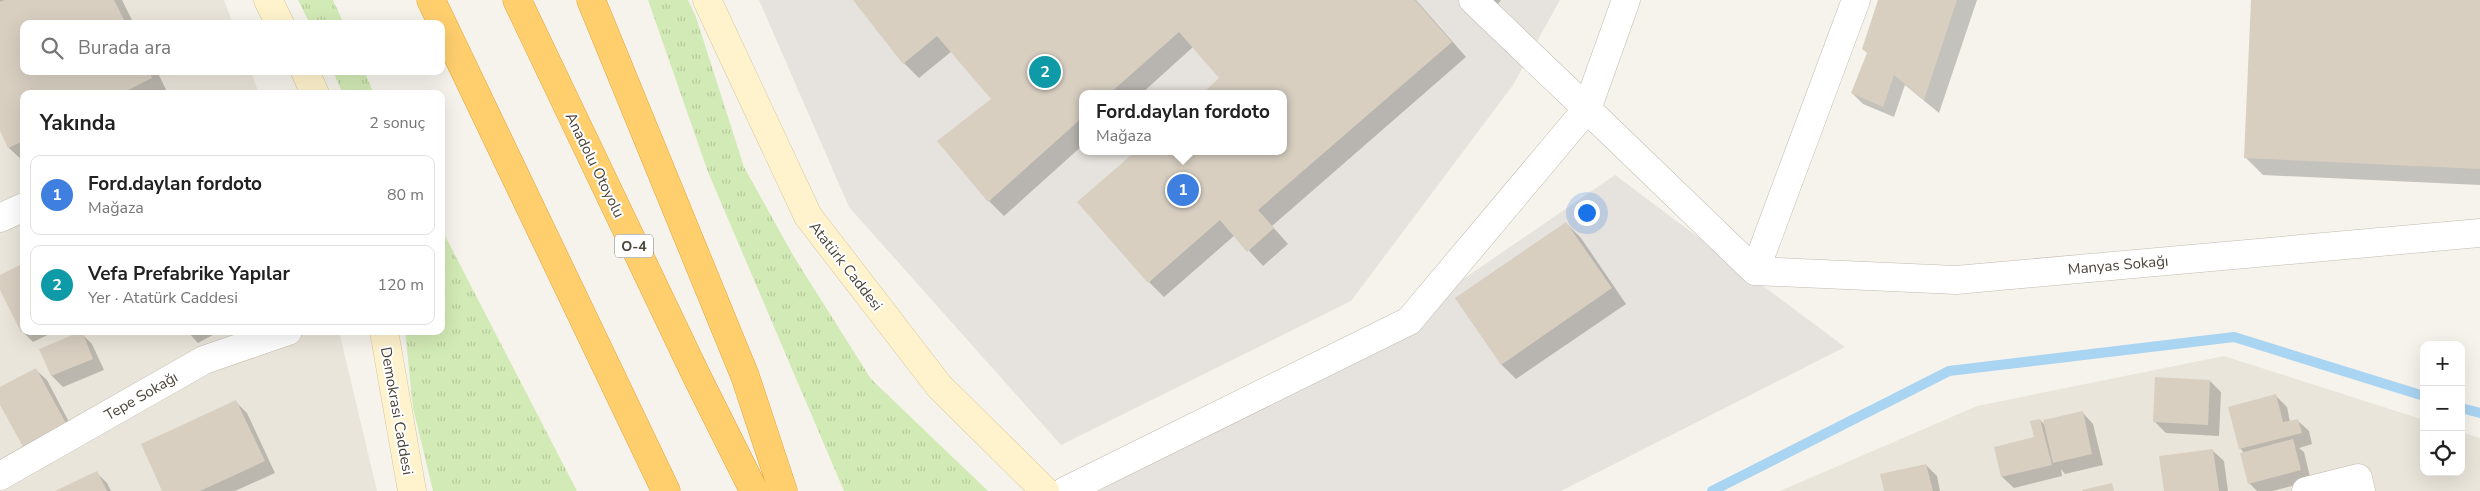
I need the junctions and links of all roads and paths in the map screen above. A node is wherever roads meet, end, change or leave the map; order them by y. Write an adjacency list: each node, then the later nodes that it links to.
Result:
1 (268, 0): 9 (street)
2 (431, 0): 10 (highway)
3 (517, 0): 20 (highway, Anadolu Otoyolu / O-4)
4 (591, 0): 21 (highway)
5 (706, 0): 22 (street, Atatürk Caddesi)
6 (1473, 0): 12 (street)
7 (1626, 0): 12 (street)
8 (1856, 0): 14 (street)
9 (278, 20)
10 (441, 20)
11 (445, 29): 19 (highway)
12 (1587, 109): 14 (street); 23 (street)
13 (2480, 233): 14 (street, Manyas Sokağı)
14 (1755, 271)
15 (276, 335): 17 (street, Tepe Sokağı)
16 (385, 335): 18 (street, Demokrasi Caddesi)
17 (0, 476)
18 (412, 491)
19 (666, 491)
20 (754, 491)
21 (783, 491)
22 (1045, 491)
23 (1065, 491)
24 (2306, 491): 25 (street)
25 (2361, 491)

